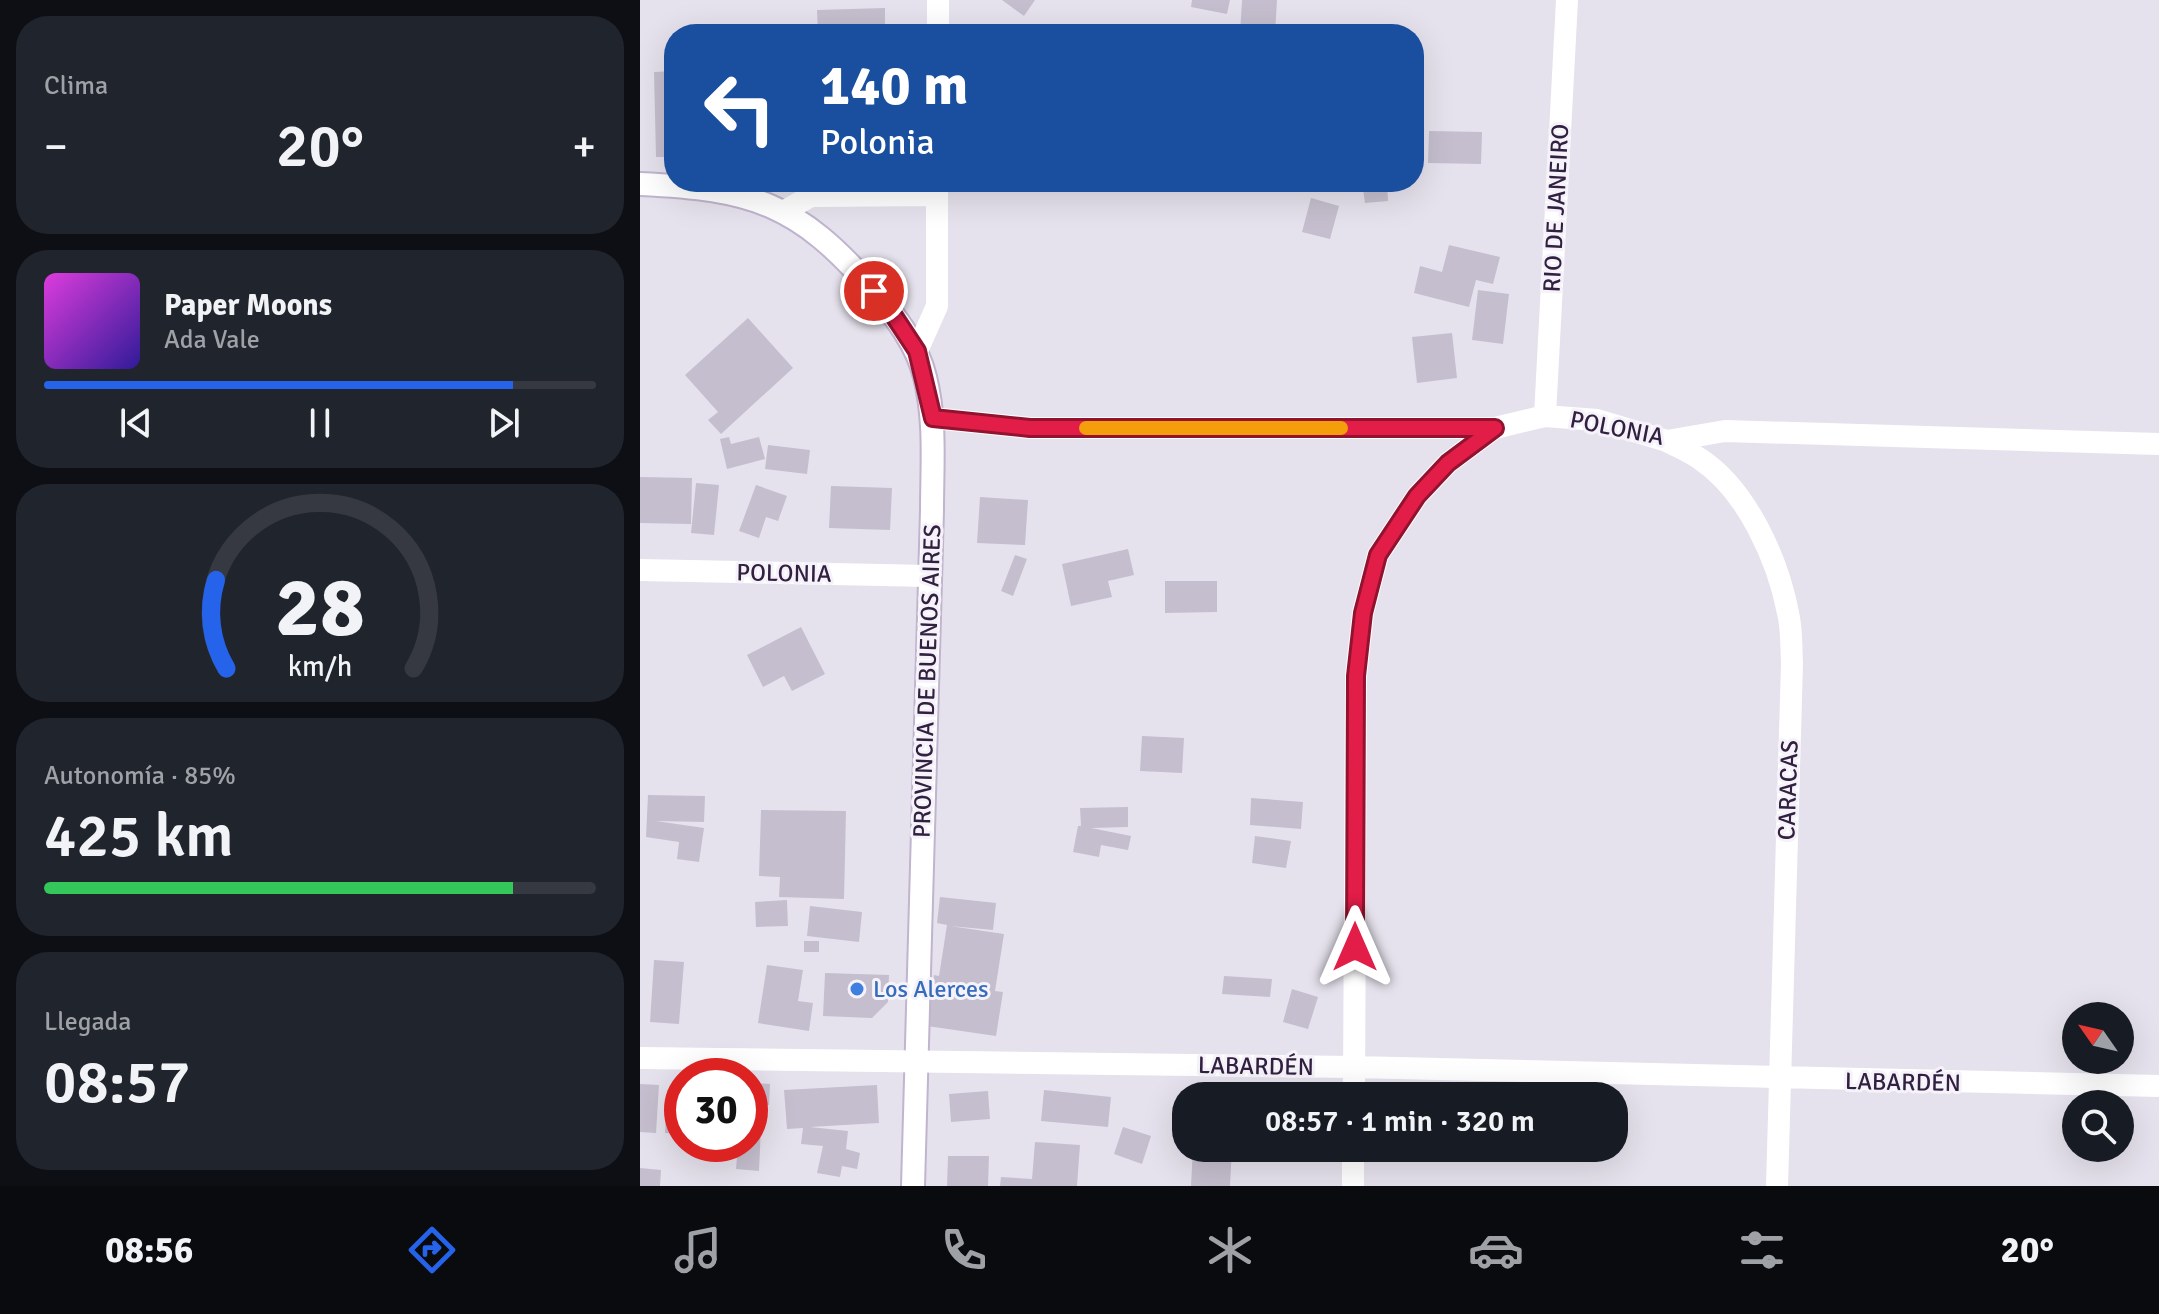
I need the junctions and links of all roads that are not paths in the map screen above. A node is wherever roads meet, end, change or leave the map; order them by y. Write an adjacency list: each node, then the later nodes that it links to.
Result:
1 (938, 0): 3 (street)
2 (1567, 0): 11 (street, RIO DE JANEIRO)
3 (938, 24)
4 (640, 184): 5 (street, PROVINCIA DE BUENOS AIRES)
5 (664, 186)
6 (726, 192): 9 (street, PROVINCIA DE BUENOS AIRES)
7 (883, 192): 9 (street)
8 (937, 192): 10 (street)
9 (783, 212): 10 (street, PROVINCIA DE BUENOS AIRES)
10 (917, 351): 12 (street, PROVINCIA DE BUENOS AIRES)
11 (1545, 416): 13 (street, POLONIA); 14 (street, POLONIA)
12 (933, 418): 13 (street, POLONIA); 17 (street, PROVINCIA DE BUENOS AIRES)
13 (1495, 428): 20 (street)
14 (1667, 441): 15 (street, POLONIA); 21 (street, CARACAS)
15 (2159, 444)
16 (640, 570): 17 (street, POLONIA)
17 (929, 576): 19 (street, PROVINCIA DE BUENOS AIRES)
18 (640, 1058): 19 (street, LABARDÉN)
19 (918, 1062): 20 (street, LABARDÉN); 25 (street, PROVINCIA DE BUENOS AIRES)
20 (1354, 1067): 21 (street, LABARDÉN); 22 (street)
21 (1780, 1079): 23 (street, LABARDÉN); 27 (street, CARACAS)
22 (1354, 1082)
23 (2159, 1086)
24 (1353, 1162): 26 (street)
25 (913, 1186)
26 (1353, 1186)
27 (1777, 1186)

